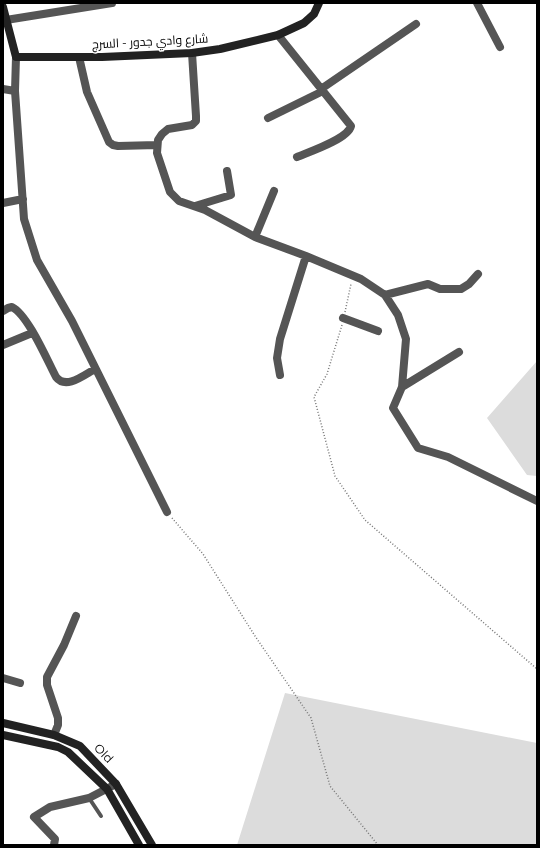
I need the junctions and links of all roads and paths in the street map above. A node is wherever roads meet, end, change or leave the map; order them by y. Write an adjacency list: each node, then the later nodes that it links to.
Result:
1 (112, 3): 5 (street)
2 (319, 3): 7 (main road, شارع وادي جدور - السرج)
3 (477, 3): 8 (street)
4 (3, 8): 5 (main road)
5 (6, 20): 10 (main road)
6 (416, 24): 13 (street)
7 (278, 35): 9 (main road, شارع وادي جدور - السرج); 13 (street)
8 (500, 47)
9 (192, 53): 11 (main road, شارع وادي جدور - السرج); 16 (street)
10 (16, 57): 11 (main road, شارع وادي جدور - السرج); 14 (street)
11 (78, 57): 16 (street)
12 (3, 89): 14 (street)
13 (322, 90): 15 (street); 17 (street)
14 (15, 91): 20 (street)
15 (268, 118)
16 (157, 145): 22 (street)
17 (296, 157)
18 (227, 171): 22 (street)
19 (274, 191): 23 (street)
20 (23, 199): 21 (street); 34 (street)
21 (3, 203)
22 (195, 206): 23 (street)
23 (255, 237): 24 (street)
24 (306, 256): 26 (street); 35 (street)
25 (478, 274): 27 (street)
26 (353, 276): 27 (street); 29 (path)
27 (385, 295): 36 (street)
28 (3, 311): 31 (street)
29 (344, 318): 30 (street); 40 (path)
30 (378, 331)
31 (32, 333): 32 (street); 34 (street)
32 (3, 345)
33 (459, 352): 36 (street)
34 (95, 368): 38 (street)
35 (280, 375)
36 (402, 387): 37 (street)
37 (537, 501)
38 (167, 512): 53 (path)
39 (76, 616): 45 (street)
40 (537, 669)
41 (3, 678): 42 (street)
42 (20, 683)
43 (3, 723): 45 (main road, Old)
44 (3, 734): 47 (main road, Old)
45 (54, 735): 46 (main road, Old)
46 (116, 784): 47 (street); 52 (main road, Old)
47 (107, 789): 48 (street); 51 (main road, Old)
48 (89, 798): 49 (lane); 50 (street)
49 (101, 816)
50 (54, 845)
51 (139, 845)
52 (152, 845)
53 (378, 845)

